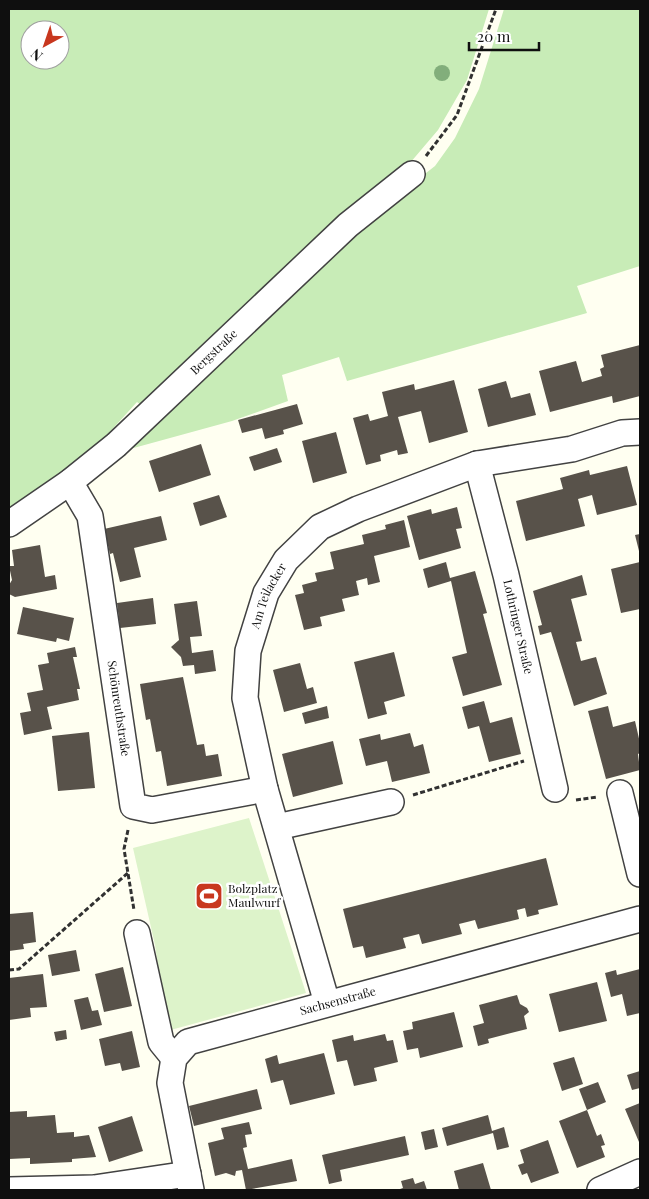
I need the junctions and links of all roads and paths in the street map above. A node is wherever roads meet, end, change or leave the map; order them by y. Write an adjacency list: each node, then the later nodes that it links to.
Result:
1 (496, 9): 2 (path)
2 (412, 174): 5 (street, Bergstraße)
3 (640, 432): 4 (street, Am Teilacker)
4 (476, 464): 7 (street, Lothringer Straße); 8 (street, Am Teilacker)
5 (70, 482): 6 (street, Bergstraße); 12 (street, Schönreuthstraße)
6 (9, 524)
7 (546, 755): 9 (street, Lothringer Straße); 11 (path)
8 (265, 789): 12 (street); 13 (street, Am Teilacker)
9 (555, 789)
10 (620, 793): 15 (street)
11 (391, 802): 13 (street)
12 (133, 806): 14 (path)
13 (277, 827): 19 (street, Am Teilacker)
14 (129, 872): 17 (path); 18 (path)
15 (640, 874)
16 (640, 919): 19 (street, Sachsenstraße)
17 (137, 933): 20 (street)
18 (9, 970)
19 (327, 1003): 20 (street, Sachsenstraße)
20 (174, 1058): 22 (street)
21 (640, 1172): 24 (street)
22 (189, 1182): 23 (street)
23 (9, 1190)
24 (600, 1190)

